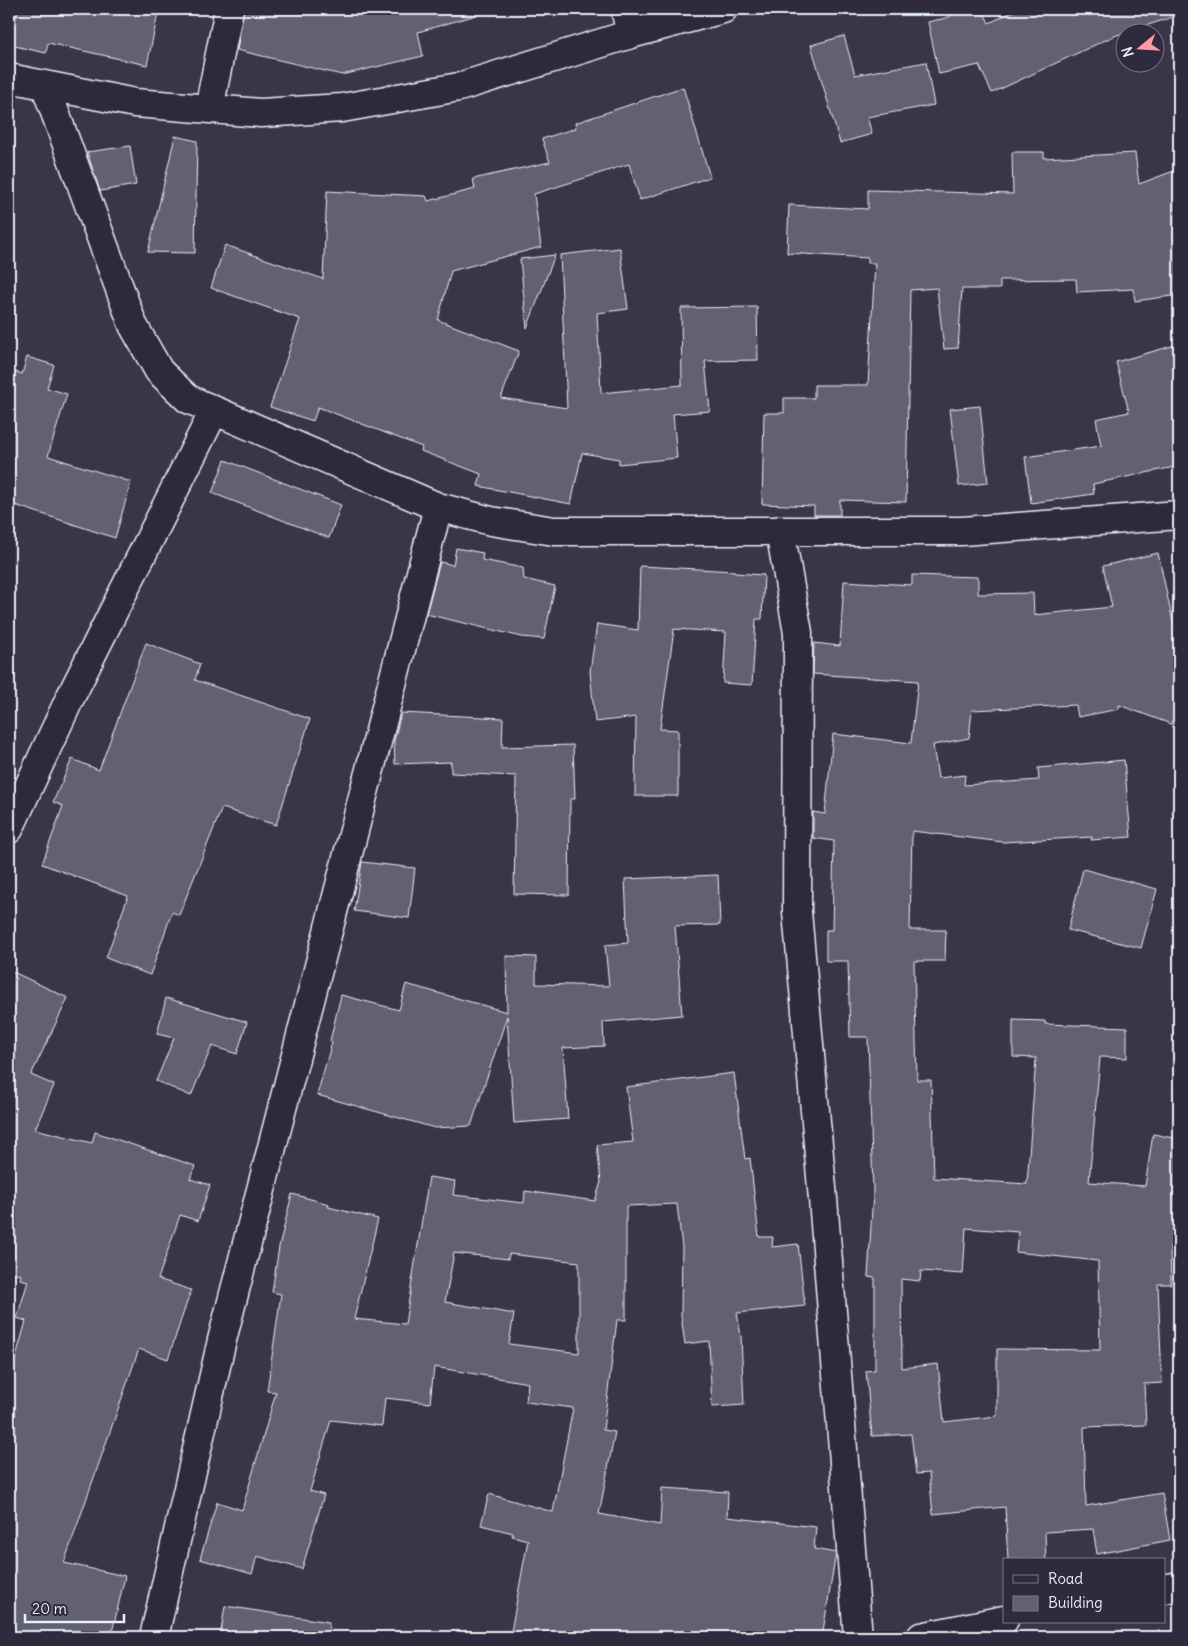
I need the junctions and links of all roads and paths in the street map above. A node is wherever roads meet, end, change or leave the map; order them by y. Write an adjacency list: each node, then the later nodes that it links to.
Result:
1 (229, 9): 6 (street)
2 (723, 9): 3 (street)
3 (628, 21): 6 (street)
4 (9, 78): 5 (street)
5 (45, 85): 6 (street); 7 (street)
6 (209, 109)
7 (214, 411): 8 (street); 11 (street)
8 (438, 507): 10 (street); 15 (street)
9 (1179, 515): 10 (street)
10 (780, 530): 16 (street)
11 (9, 829)
12 (1179, 1586): 13 (street)
13 (1166, 1589)
14 (1003, 1620): 17 (street)
15 (154, 1637)
16 (858, 1637)
17 (921, 1637)

